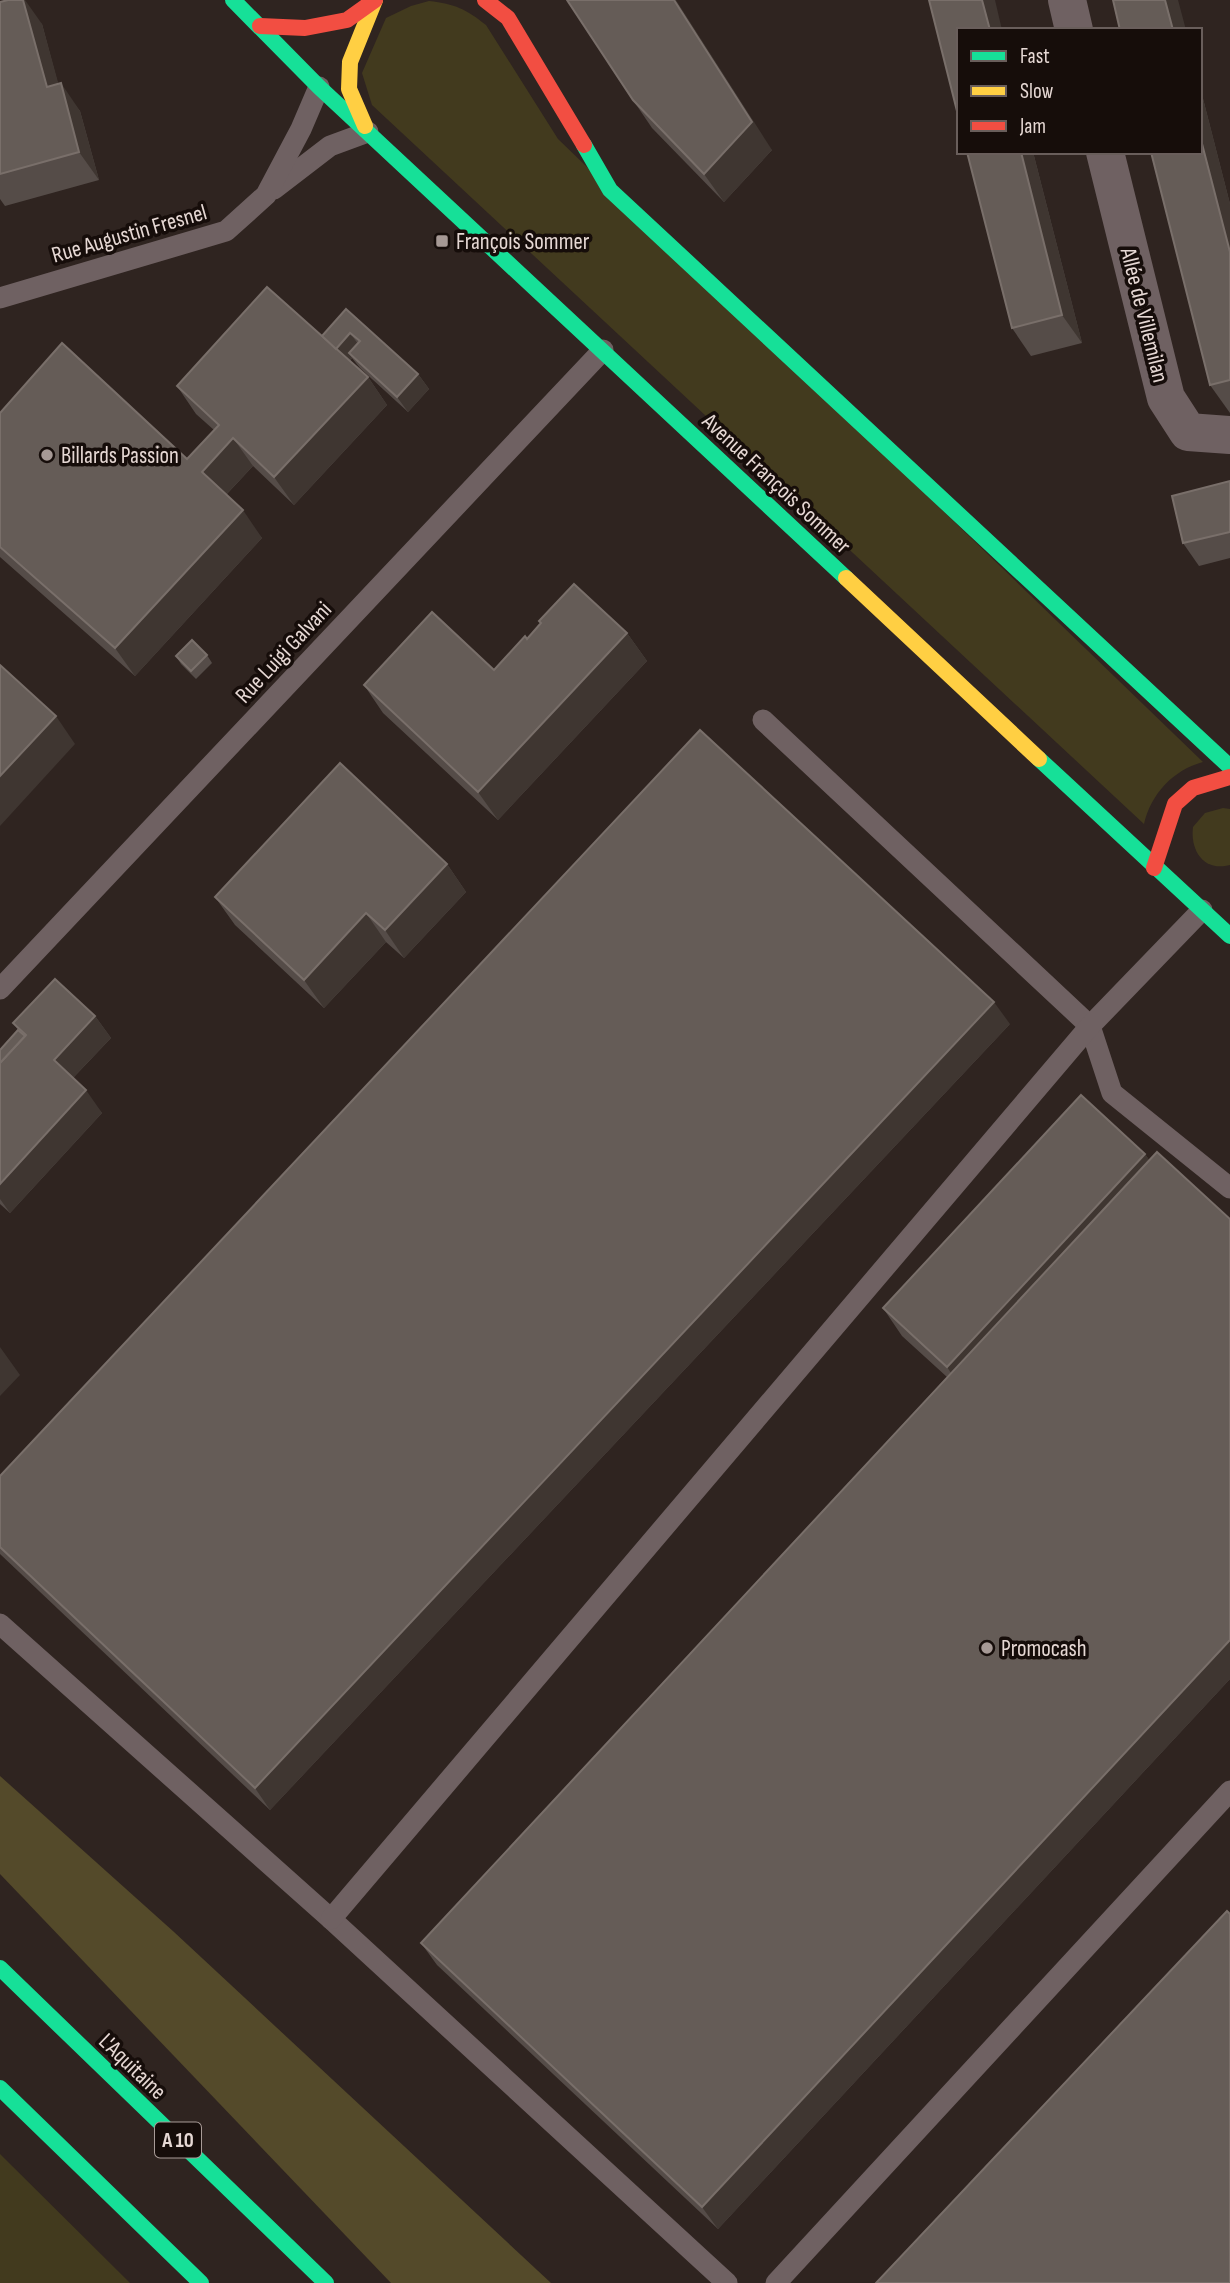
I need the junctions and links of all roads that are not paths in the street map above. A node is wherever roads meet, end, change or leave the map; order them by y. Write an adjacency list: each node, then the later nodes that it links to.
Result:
1 (233, 0): 6 (main road)
2 (375, 0): 5 (main road, Avenue François Sommer); 10 (main road, Avenue François Sommer)
3 (485, 0): 17 (main road)
4 (1067, 0): 7 (street)
5 (346, 20): 6 (main road, Avenue François Sommer); 8 (main road)
6 (260, 26): 9 (main road, Avenue François Sommer)
7 (1074, 28)
8 (337, 42)
9 (321, 82): 10 (main road, Avenue François Sommer); 12 (lane, Rue Augustin Fresnel)
10 (368, 132): 12 (lane); 14 (main road, Avenue François Sommer)
11 (1105, 154): 15 (street, Allée de Villemilan)
12 (266, 195): 13 (lane, Rue Augustin Fresnel)
13 (0, 298)
14 (603, 350): 19 (main road, Avenue François Sommer); 23 (lane, Rue Luigi Galvani)
15 (1230, 435)
16 (763, 720): 24 (lane)
17 (1230, 767)
18 (1230, 777): 19 (main road)
19 (1154, 868): 21 (main road, Avenue François Sommer)
20 (1220, 900): 21 (main road)
21 (1202, 910): 22 (main road); 24 (lane)
22 (1230, 936)
23 (0, 989)
24 (1090, 1026): 25 (lane); 28 (lane)
25 (1230, 1188)
26 (0, 1624): 28 (lane)
27 (1230, 1790): 34 (lane)
28 (331, 1919): 33 (lane)
29 (0, 1968): 32 (main road, L'Aquitaine / A 10)
30 (0, 2088): 31 (main road)
31 (201, 2283)
32 (326, 2283)
33 (727, 2283)
34 (776, 2283)

